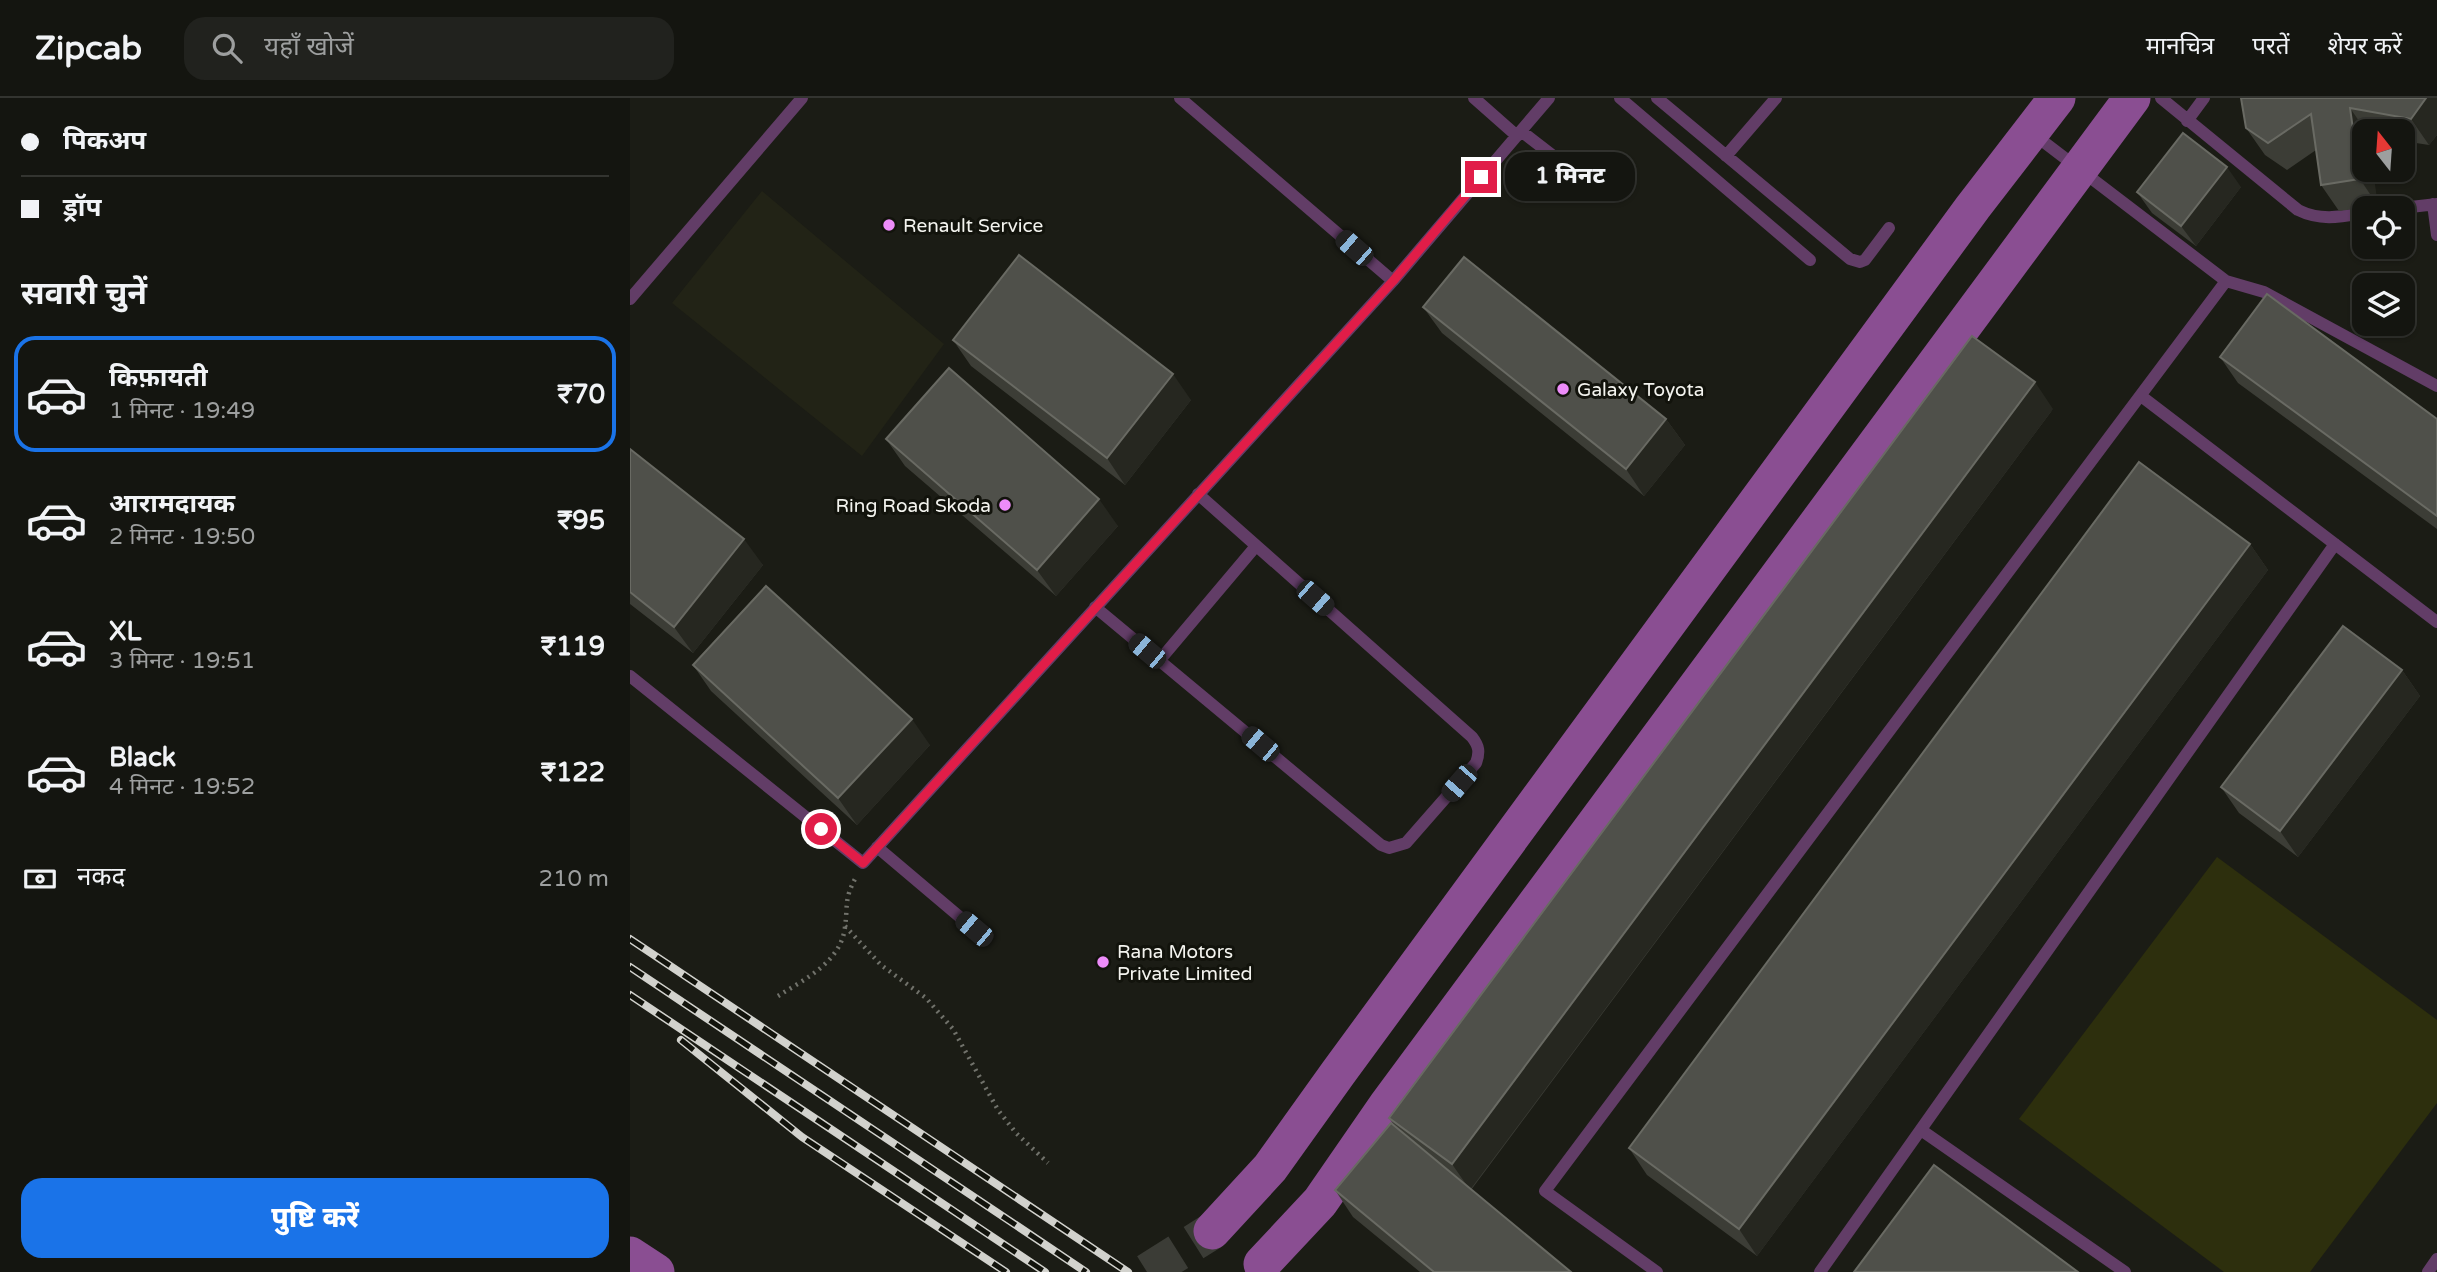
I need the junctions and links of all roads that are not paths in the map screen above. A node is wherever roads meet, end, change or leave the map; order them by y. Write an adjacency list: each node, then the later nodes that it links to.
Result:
1 (802, 98): 26 (lane)
2 (1180, 98): 24 (lane)
3 (1474, 98): 14 (lane)
4 (1549, 98): 14 (lane)
5 (1619, 98): 23 (lane)
6 (1657, 98): 15 (lane)
7 (1776, 98): 15 (lane)
8 (2057, 98): 13 (street)
9 (2132, 98): 16 (street)
10 (2161, 98): 12 (lane)
11 (2204, 98): 12 (lane)
12 (2187, 121): 20 (lane)
13 (2031, 133): 16 (lane); 39 (street)
14 (1519, 134): 17 (lane); 24 (lane)
15 (1726, 156): 21 (lane)
16 (2080, 169): 25 (lane); 42 (street)
17 (1596, 189)
18 (2435, 204): 19 (lane); 22 (lane)
19 (2415, 206)
20 (2352, 215)
21 (1889, 228)
22 (2437, 235)
23 (1810, 260)
24 (1393, 281): 29 (lane)
25 (2226, 281): 27 (lane); 28 (lane)
26 (630, 299)
27 (2435, 380)
28 (2141, 396): 30 (lane); 44 (lane)
29 (1198, 494): 31 (lane); 32 (lane)
30 (2335, 544): 33 (lane); 38 (lane)
31 (1256, 546): 34 (lane); 34 (lane)
32 (1095, 607): 34 (lane); 36 (lane)
33 (2437, 622)
34 (1159, 661)
35 (630, 676): 36 (lane)
36 (877, 847): 37 (lane)
37 (974, 929)
38 (1921, 1130): 45 (lane); 46 (lane)
39 (1212, 1231)
40 (630, 1255): 43 (street)
41 (2437, 1259): 47 (lane)
42 (1262, 1264)
43 (656, 1272)
44 (1657, 1272)
45 (1820, 1272)
46 (2126, 1272)
47 (2428, 1272)

